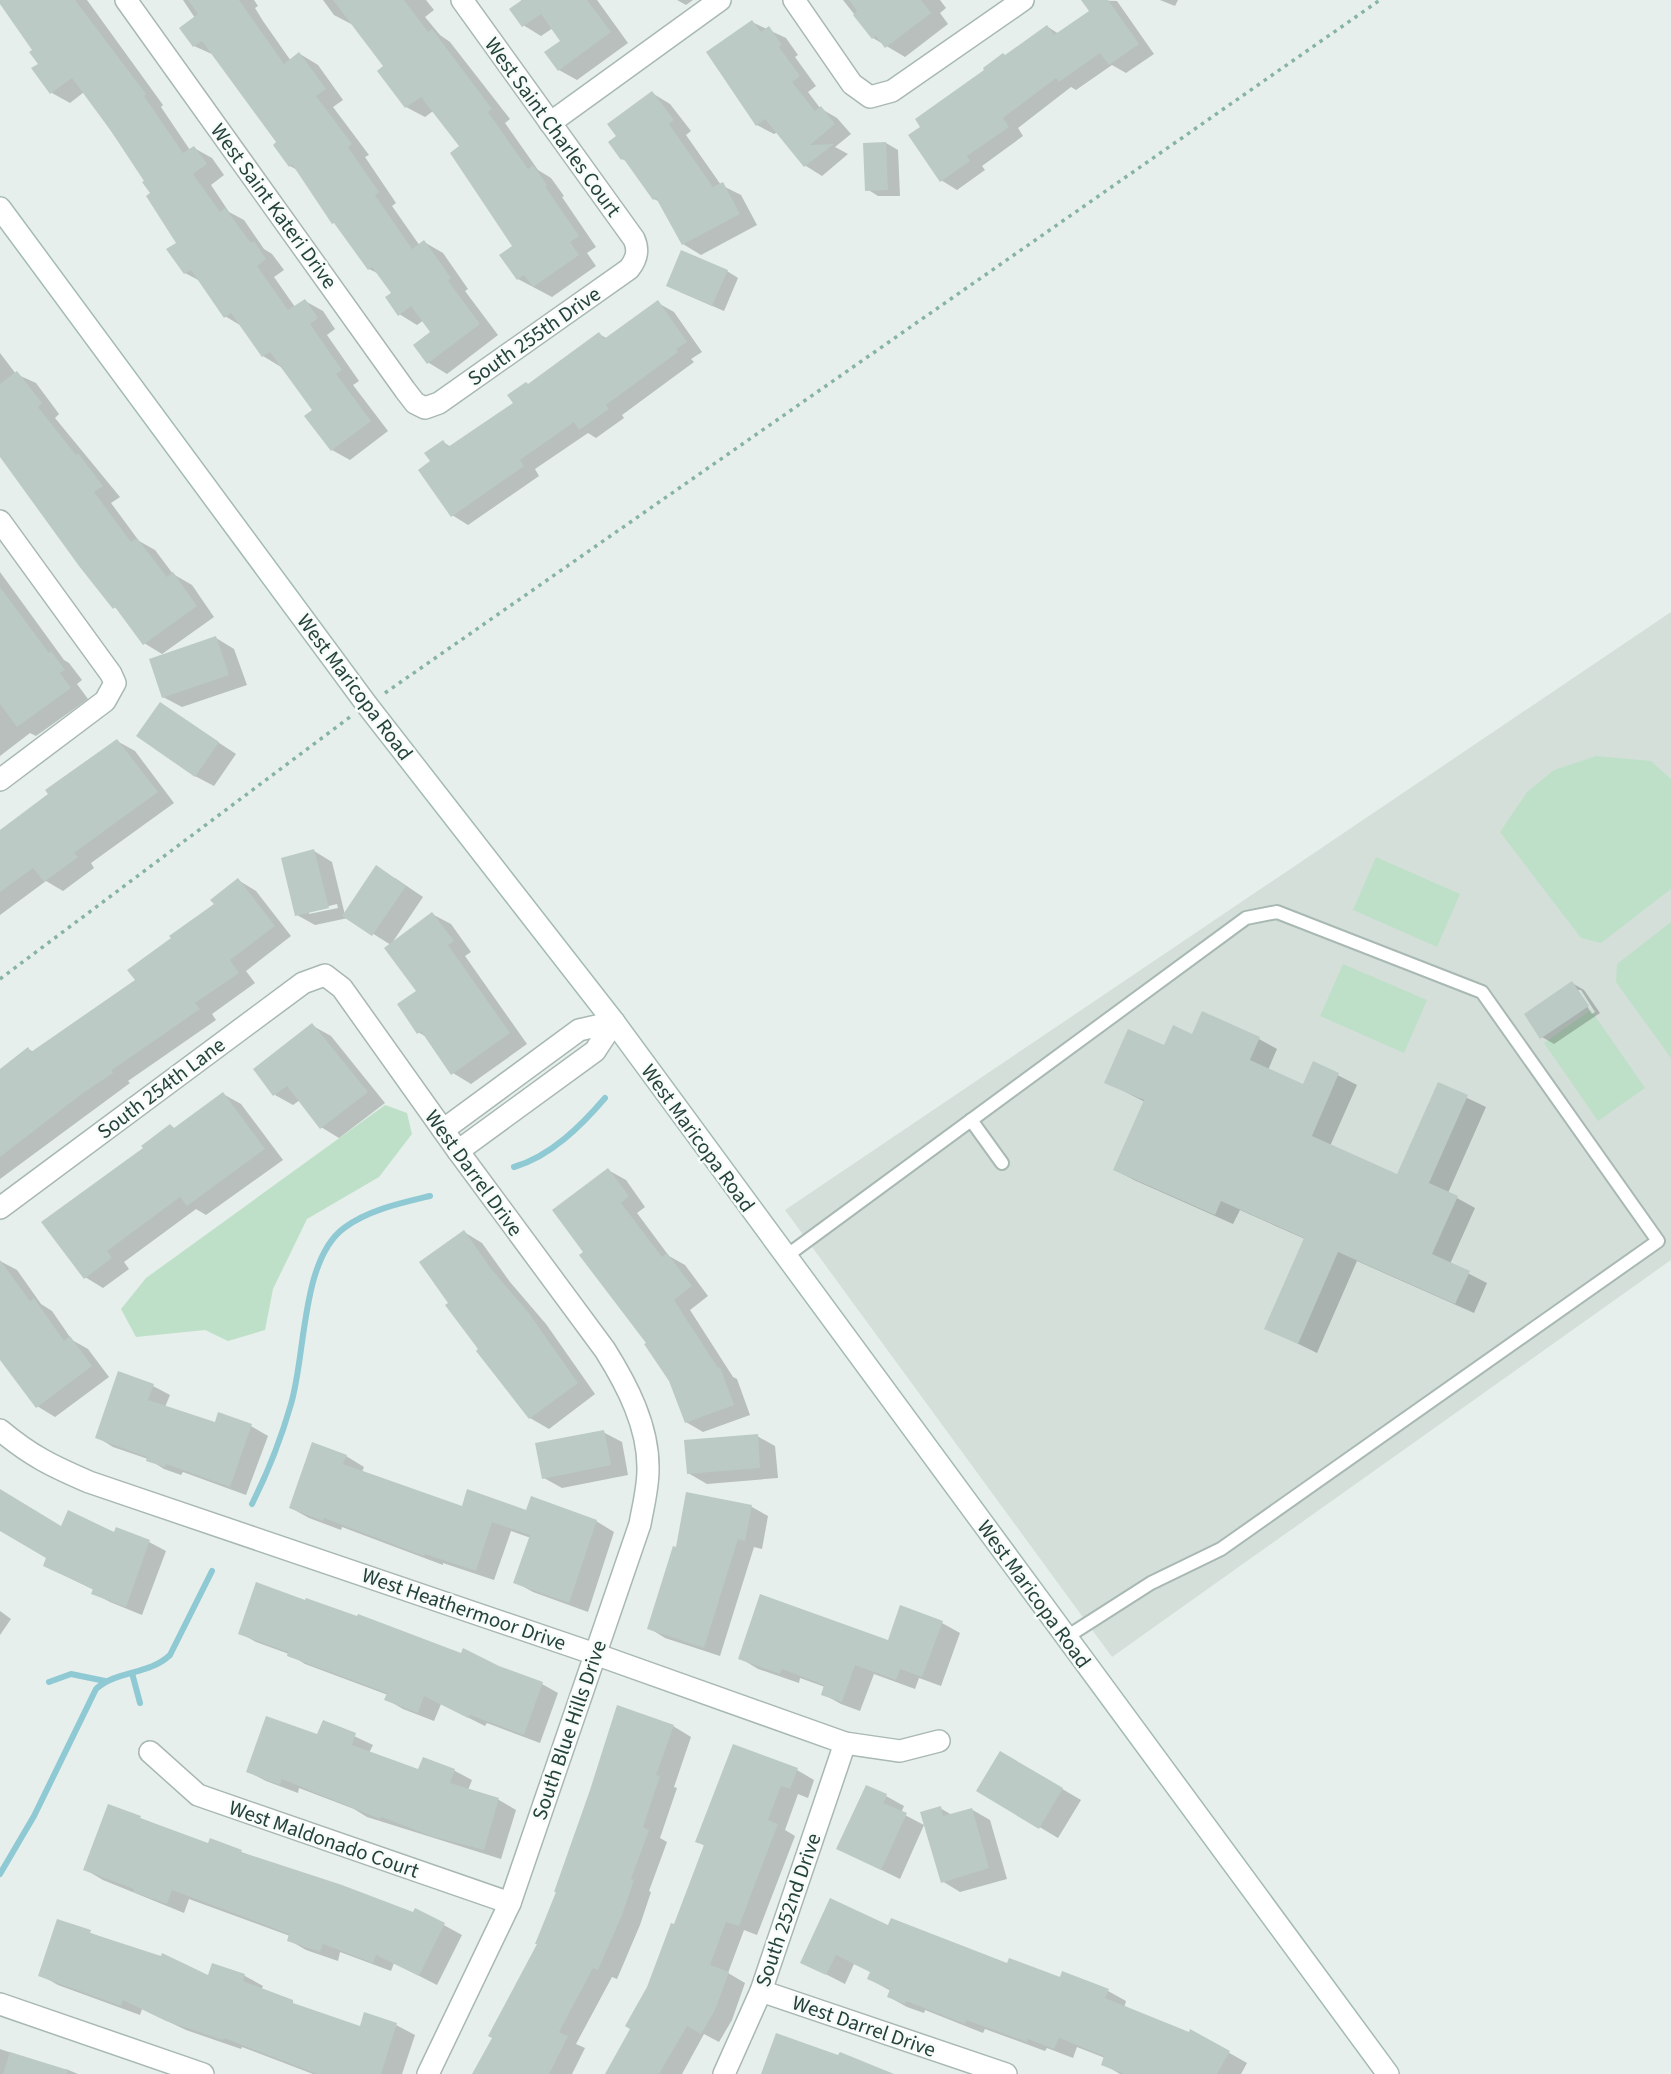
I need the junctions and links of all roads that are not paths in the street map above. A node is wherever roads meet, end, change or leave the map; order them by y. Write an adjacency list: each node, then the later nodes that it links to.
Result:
1 (126, 0): 9 (street, West Saint Kateri Drive)
2 (461, 0): 6 (street, West Saint Charles Court)
3 (720, 0): 6 (street)
4 (794, 0): 5 (street)
5 (1023, 0)
6 (550, 122): 8 (street, West Saint Charles Court)
7 (0, 208): 13 (street, West Maricopa Road)
8 (637, 256): 9 (street, South 255th Drive)
9 (425, 408)
10 (0, 521): 11 (street)
11 (0, 779)
12 (325, 975): 15 (street, West Darrel Drive); 18 (street, South 254th Lane)
13 (614, 1022): 15 (street); 16 (street); 19 (street, West Maricopa Road)
14 (971, 1120): 17 (lane); 19 (lane); 22 (lane)
15 (443, 1130): 16 (street, West Darrel Drive)
16 (458, 1151): 20 (street, West Darrel Drive)
17 (1002, 1163)
18 (0, 1208)
19 (785, 1257): 22 (street, West Maricopa Road)
20 (620, 1375): 23 (street, South Blue Hills Drive)
21 (0, 1430): 23 (street, West Heathermoor Drive)
22 (1065, 1638): 34 (street, West Maricopa Road)
23 (595, 1654): 25 (street, West Heathermoor Drive); 27 (street, South Blue Hills Drive)
24 (939, 1741): 25 (street, West Heathermoor Drive)
25 (845, 1743): 28 (street, South 252nd Drive)
26 (150, 1752): 27 (street, West Maldonado Court)
27 (510, 1903): 31 (street, South Blue Hills Drive)
28 (761, 1991): 32 (street, South 252nd Drive); 33 (street, West Darrel Drive)
29 (0, 2004): 30 (street)
30 (203, 2074)
31 (428, 2074)
32 (724, 2074)
33 (1006, 2074)
34 (1388, 2074)

